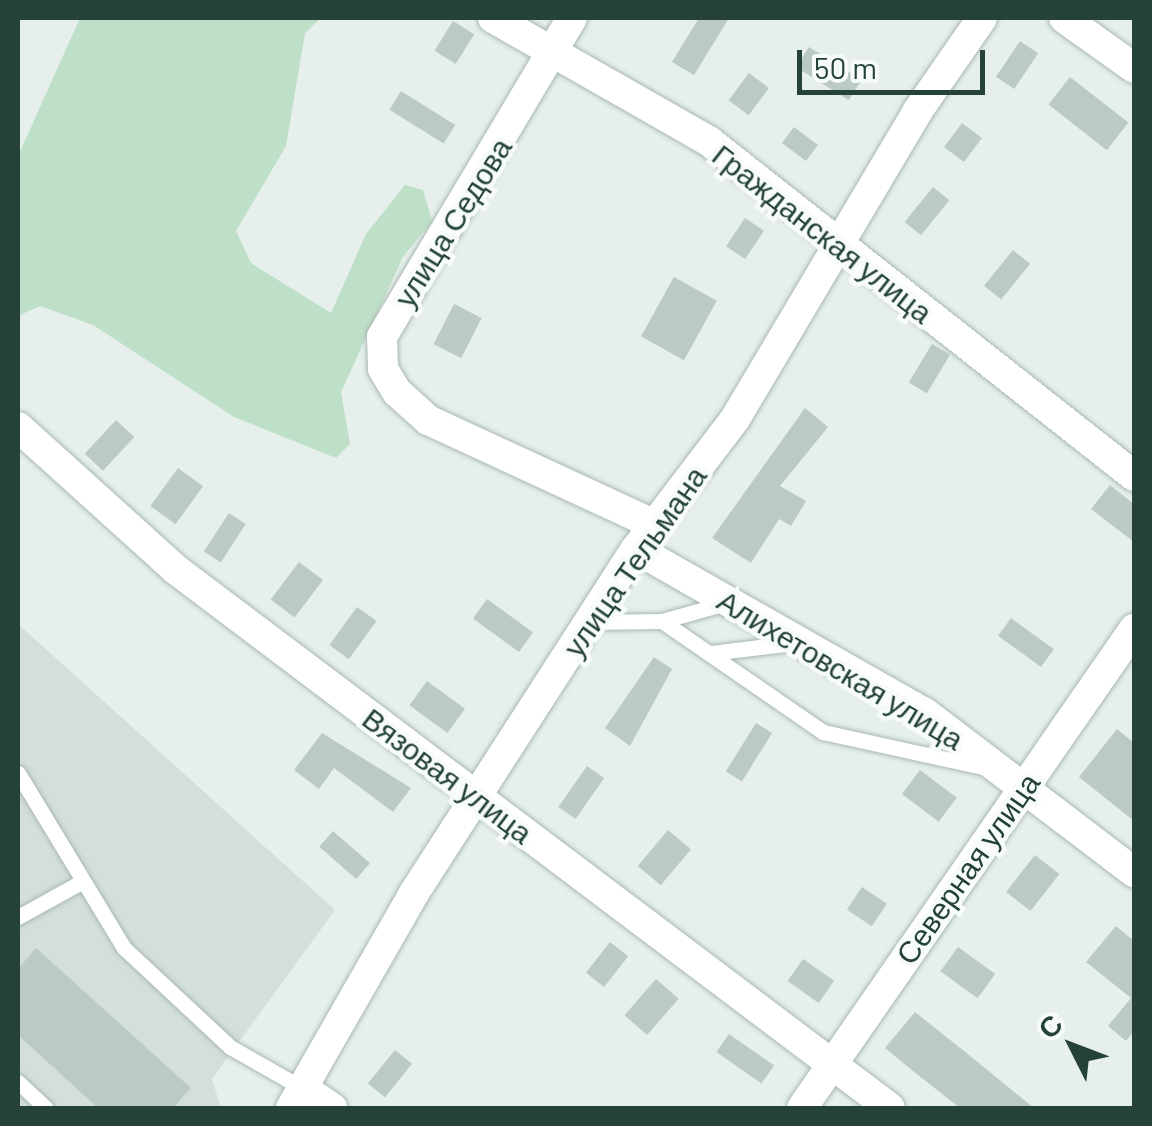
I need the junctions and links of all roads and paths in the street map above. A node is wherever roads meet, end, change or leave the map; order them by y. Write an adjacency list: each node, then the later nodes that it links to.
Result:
1 (493, 18): 7 (street, Гражданская улица)
2 (572, 18): 7 (street, улица Седова)
3 (960, 18): 6 (lane)
4 (982, 18): 6 (street, улица Тельмана)
5 (1064, 18): 8 (street)
6 (961, 49): 9 (street, улица Тельмана)
7 (555, 54): 9 (street, Гражданская улица); 12 (street, улица Седова)
8 (1134, 68)
9 (840, 247): 11 (street, Гражданская улица); 12 (street, улица Тельмана)
10 (18, 426): 22 (street, Вязовая улица)
11 (1134, 476)
12 (655, 525): 13 (street, улица Тельмана)
13 (636, 550): 14 (street, Алихетовская улица); 16 (street, улица Тельмана)
14 (731, 602): 15 (lane); 18 (street, Алихетовская улица)
15 (662, 621): 16 (lane); 19 (lane)
16 (589, 622): 22 (street, улица Тельмана)
17 (1134, 629): 21 (street, Северная улица)
18 (803, 642): 19 (lane); 21 (street, Алихетовская улица)
19 (711, 653): 21 (lane)
20 (18, 773): 24 (lane)
21 (1014, 778): 23 (street, Алихетовская улица); 26 (street, Северная улица)
22 (476, 796): 26 (street, Вязовая улица); 28 (street, улица Тельмана)
23 (1134, 872)
24 (83, 881): 25 (lane); 28 (lane)
25 (18, 917)
26 (832, 1064): 31 (street, Северная улица); 32 (street, Вязовая улица)
27 (18, 1082): 29 (lane)
28 (297, 1098): 30 (street)
29 (46, 1108)
30 (332, 1108)
31 (802, 1108)
32 (890, 1108)

